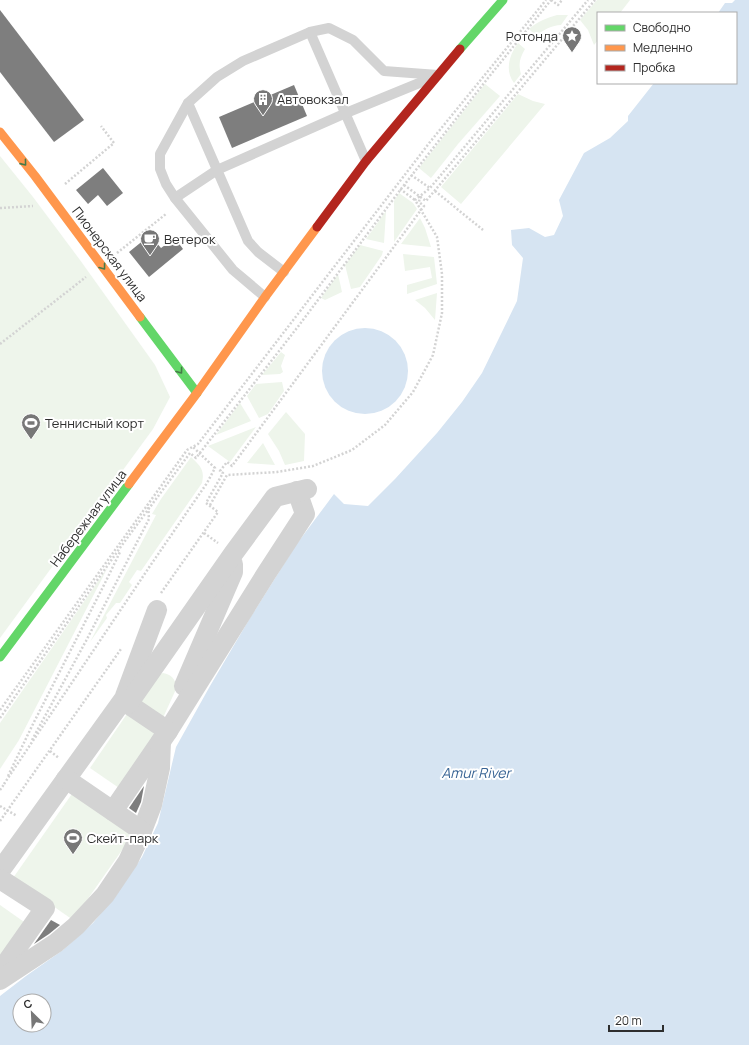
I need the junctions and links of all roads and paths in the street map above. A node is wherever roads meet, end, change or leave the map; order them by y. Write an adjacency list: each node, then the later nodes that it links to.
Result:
1 (501, 0): 8 (street, Набережная улица)
2 (546, 0): 16 (path)
3 (551, 0): 4 (path); 17 (path)
4 (562, 0)
5 (588, 0): 20 (path)
6 (595, 0): 22 (path)
7 (310, 32): 8 (lane); 9 (lane); 10 (lane)
8 (438, 75): 10 (lane); 14 (street, Набережная улица)
9 (188, 103): 15 (lane); 24 (lane)
10 (346, 113): 14 (lane); 15 (lane)
11 (101, 126): 13 (path)
12 (0, 132): 29 (street, Пионерская улица, one-way to 29)
13 (114, 143)
14 (366, 161): 30 (street, Набережная улица)
15 (217, 170): 24 (lane); 30 (lane)
16 (407, 172): 17 (path); 19 (path)
17 (412, 175): 18 (path); 20 (path)
18 (404, 185): 21 (path); 23 (path)
19 (396, 186): 21 (path); 34 (path)
20 (430, 188): 23 (path)
21 (401, 189): 25 (path); 35 (path)
22 (435, 191): 23 (path); 28 (path)
23 (420, 196): 25 (path); 26 (path)
24 (175, 198): 31 (lane)
25 (416, 200): 26 (path)
26 (421, 210): 37 (path); 37 (path)
27 (166, 214): 29 (path)
28 (483, 230)
29 (101, 265): 32 (path); 33 (street, Пионерская улица, one-way to 33)
30 (284, 272): 31 (street, Набережная улица)
31 (265, 298): 33 (street, Набережная улица)
32 (0, 344)
33 (197, 393): 46 (street, Набережная улица)
34 (193, 447): 35 (path); 36 (path)
35 (200, 453): 38 (path); 52 (path)
36 (148, 504): 38 (path); 40 (path)
37 (210, 506): 39 (path)
38 (148, 510): 42 (path); 52 (path)
39 (204, 532): 41 (path); 44 (path)
40 (127, 533): 42 (path); 48 (path)
41 (208, 535)
42 (122, 545): 49 (path); 52 (path)
43 (233, 554): 47 (street); 50 (street); 50 (street)
44 (158, 602): 47 (street)
45 (125, 643): 55 (path)
46 (0, 657)
47 (126, 702): 50 (street); 51 (street)
48 (0, 710)
49 (0, 718)
50 (164, 733): 56 (street); 58 (street)
51 (66, 779): 56 (street); 59 (street)
52 (4, 784): 53 (path)
53 (0, 790)
54 (0, 806): 55 (path)
55 (8, 810): 57 (path)
56 (113, 811): 58 (street)
57 (0, 821)
58 (142, 831): 62 (street)
59 (0, 871)
60 (0, 879): 61 (street)
61 (0, 972)
62 (0, 980)

